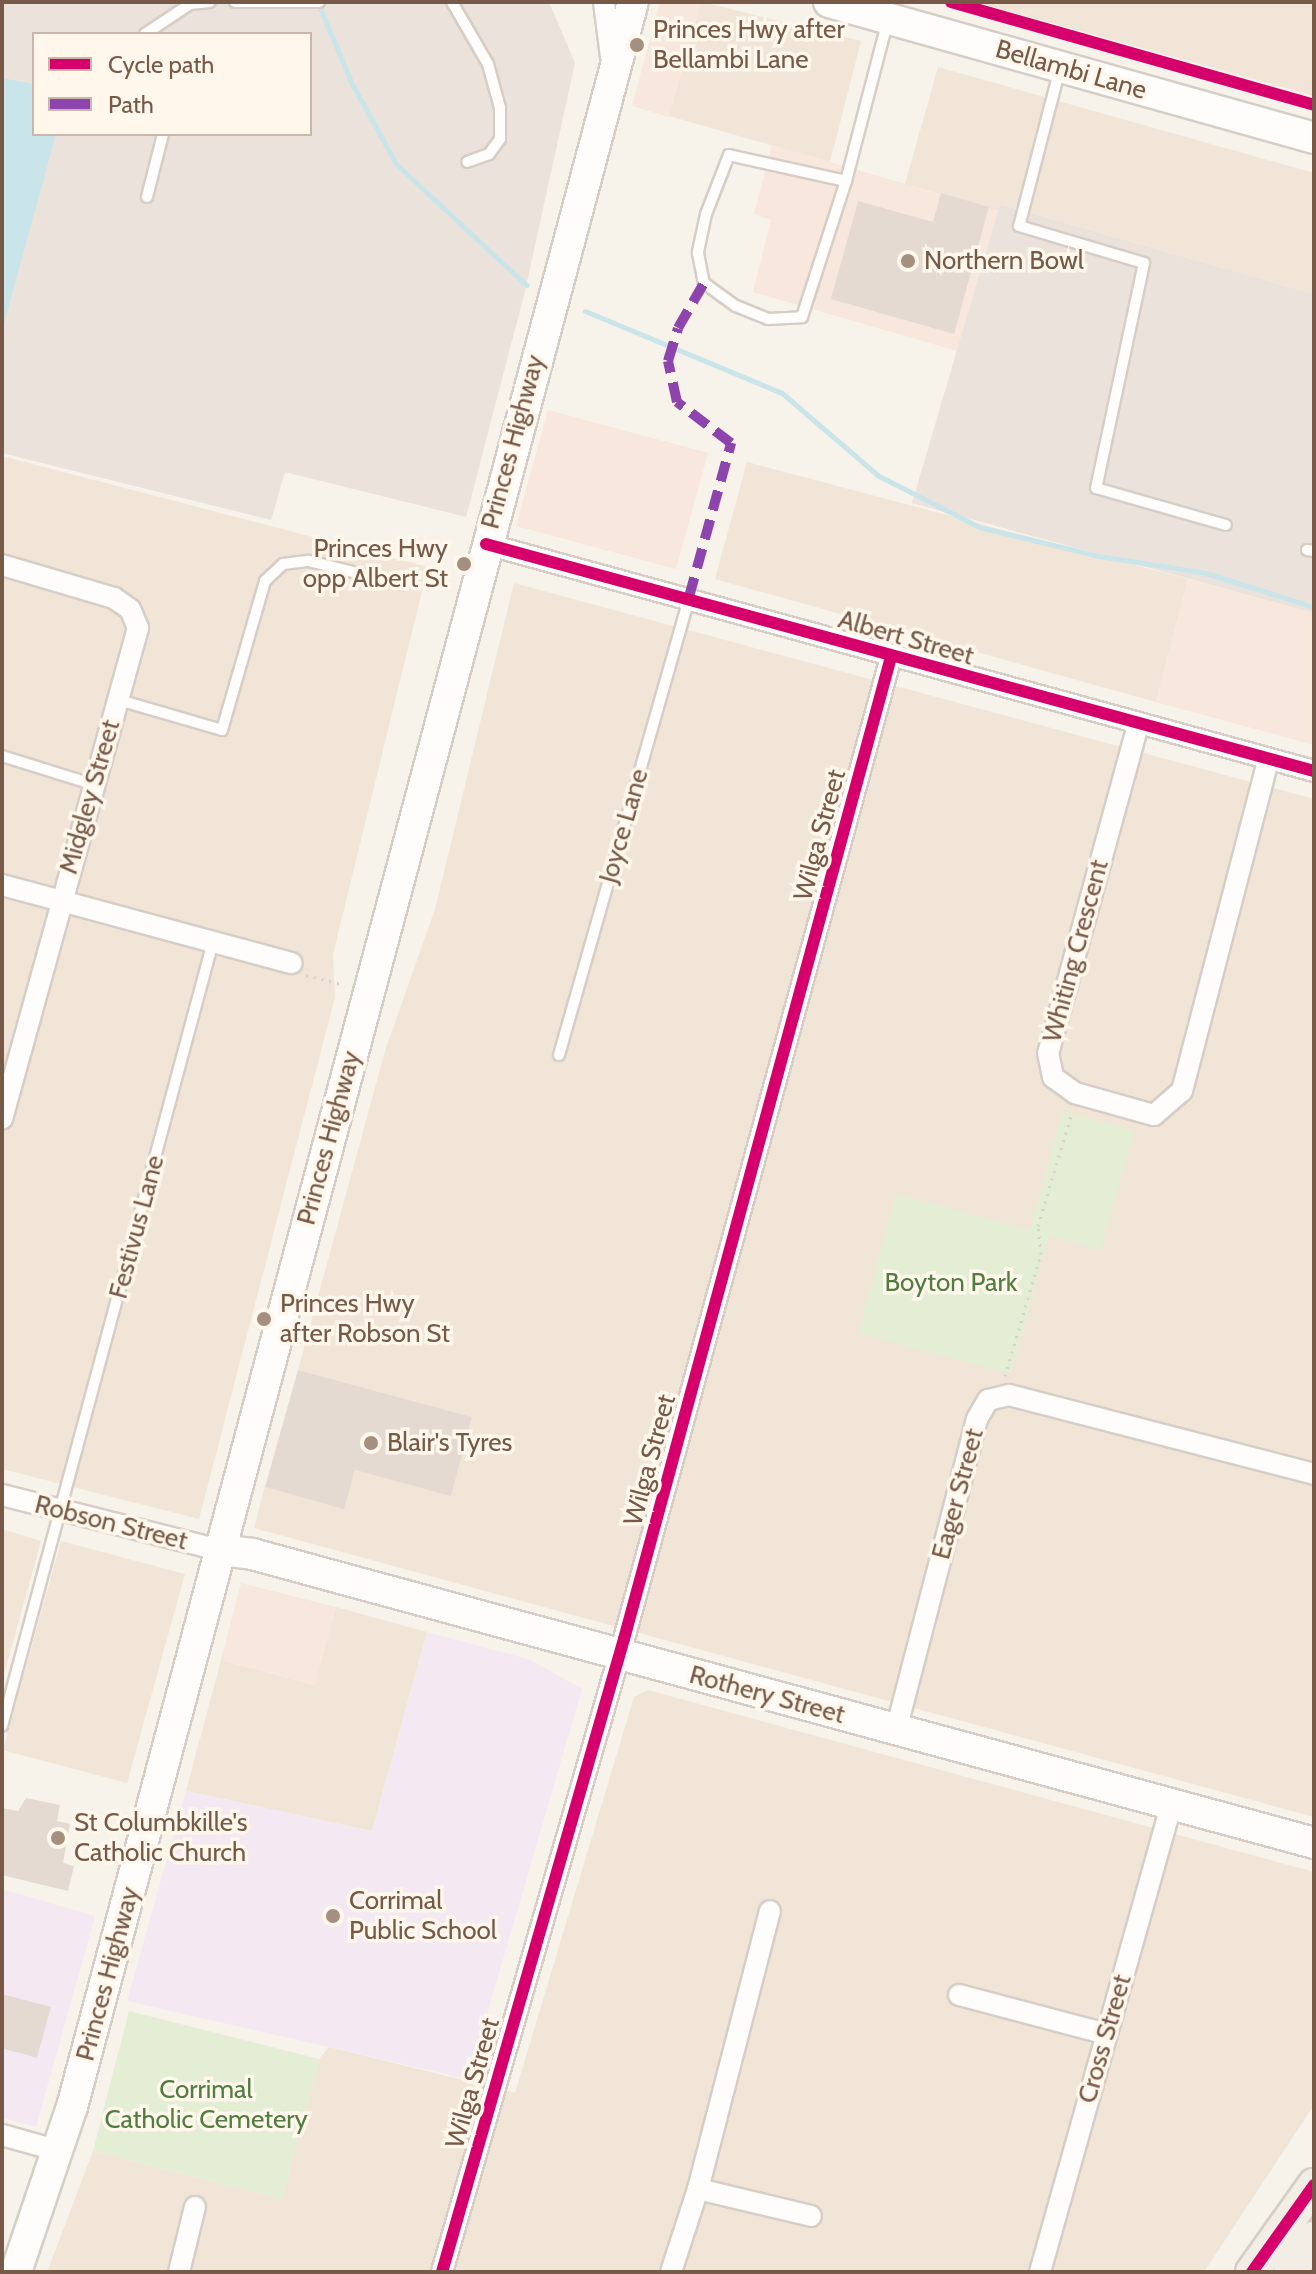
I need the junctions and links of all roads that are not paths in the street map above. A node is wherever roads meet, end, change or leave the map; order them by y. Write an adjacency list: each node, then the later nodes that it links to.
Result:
1 (210, 2): 10 (lane)
2 (235, 2): 8 (lane)
3 (452, 2): 15 (lane)
4 (604, 2): 12 (street)
5 (633, 2): 12 (main road, Princes Highway)
6 (829, 2): 9 (main road, Bellambi Lane)
7 (844, 2): 9 (main road)
8 (315, 4)
9 (881, 17): 11 (main road, Bellambi Lane); 16 (lane)
10 (148, 32)
11 (1060, 67): 14 (main road, Bellambi Lane); 18 (lane)
12 (613, 73): 19 (main road, Princes Highway)
13 (162, 136): 17 (lane)
14 (1314, 138)
15 (467, 162)
16 (846, 181): 16 (lane)
17 (147, 197)
18 (1226, 525)
19 (486, 544): 22 (street, Albert Street); 39 (main road, Princes Highway)
20 (2, 565): 24 (street, Midgley Street)
21 (401, 584): 24 (lane)
22 (689, 597): 23 (street, Albert Street); 34 (lane, Joyce Lane)
23 (891, 657): 25 (street, Albert Street); 40 (street, Wilga Street)
24 (119, 700): 29 (street, Midgley Street)
25 (1138, 725): 27 (street, Albert Street); 27 (street, Whiting Crescent)
26 (2, 756): 29 (lane)
27 (1268, 760): 28 (street, Albert Street)
28 (1314, 771)
29 (92, 784): 31 (street, Midgley Street)
30 (2, 885): 31 (street)
31 (61, 900): 32 (street); 35 (street, Midgley Street)
32 (213, 942): 33 (street); 38 (lane, Festivus Lane)
33 (293, 967)
34 (559, 1055)
35 (2, 1119)
36 (1314, 1474): 42 (street, Eager Street)
37 (2, 1495): 38 (street, Robson Street)
38 (61, 1511): 39 (street, Robson Street); 41 (lane, Festivus Lane)
39 (220, 1550): 40 (main road, Rothery Street); 49 (main road, Princes Highway)
40 (619, 1655): 42 (main road, Rothery Street); 57 (street, Wilga Street)
41 (2, 1726)
42 (896, 1730): 43 (main road, Rothery Street)
43 (1171, 1805): 44 (main road, Rothery Street); 47 (street, Cross Street)
44 (1314, 1843)
45 (770, 1911): 51 (street)
46 (959, 1995): 47 (street)
47 (1107, 2034): 59 (street, Cross Street)
48 (2, 2135): 49 (street)
49 (59, 2151): 55 (main road, Princes Highway)
50 (1314, 2185): 60 (main road)
51 (698, 2189): 53 (street); 58 (street)
52 (195, 2207): 56 (street)
53 (811, 2216)
54 (1314, 2238): 61 (main road)
55 (16, 2272)
56 (179, 2272)
57 (442, 2272)
58 (671, 2272)
59 (1040, 2272)
60 (1252, 2272)
61 (1290, 2272)

